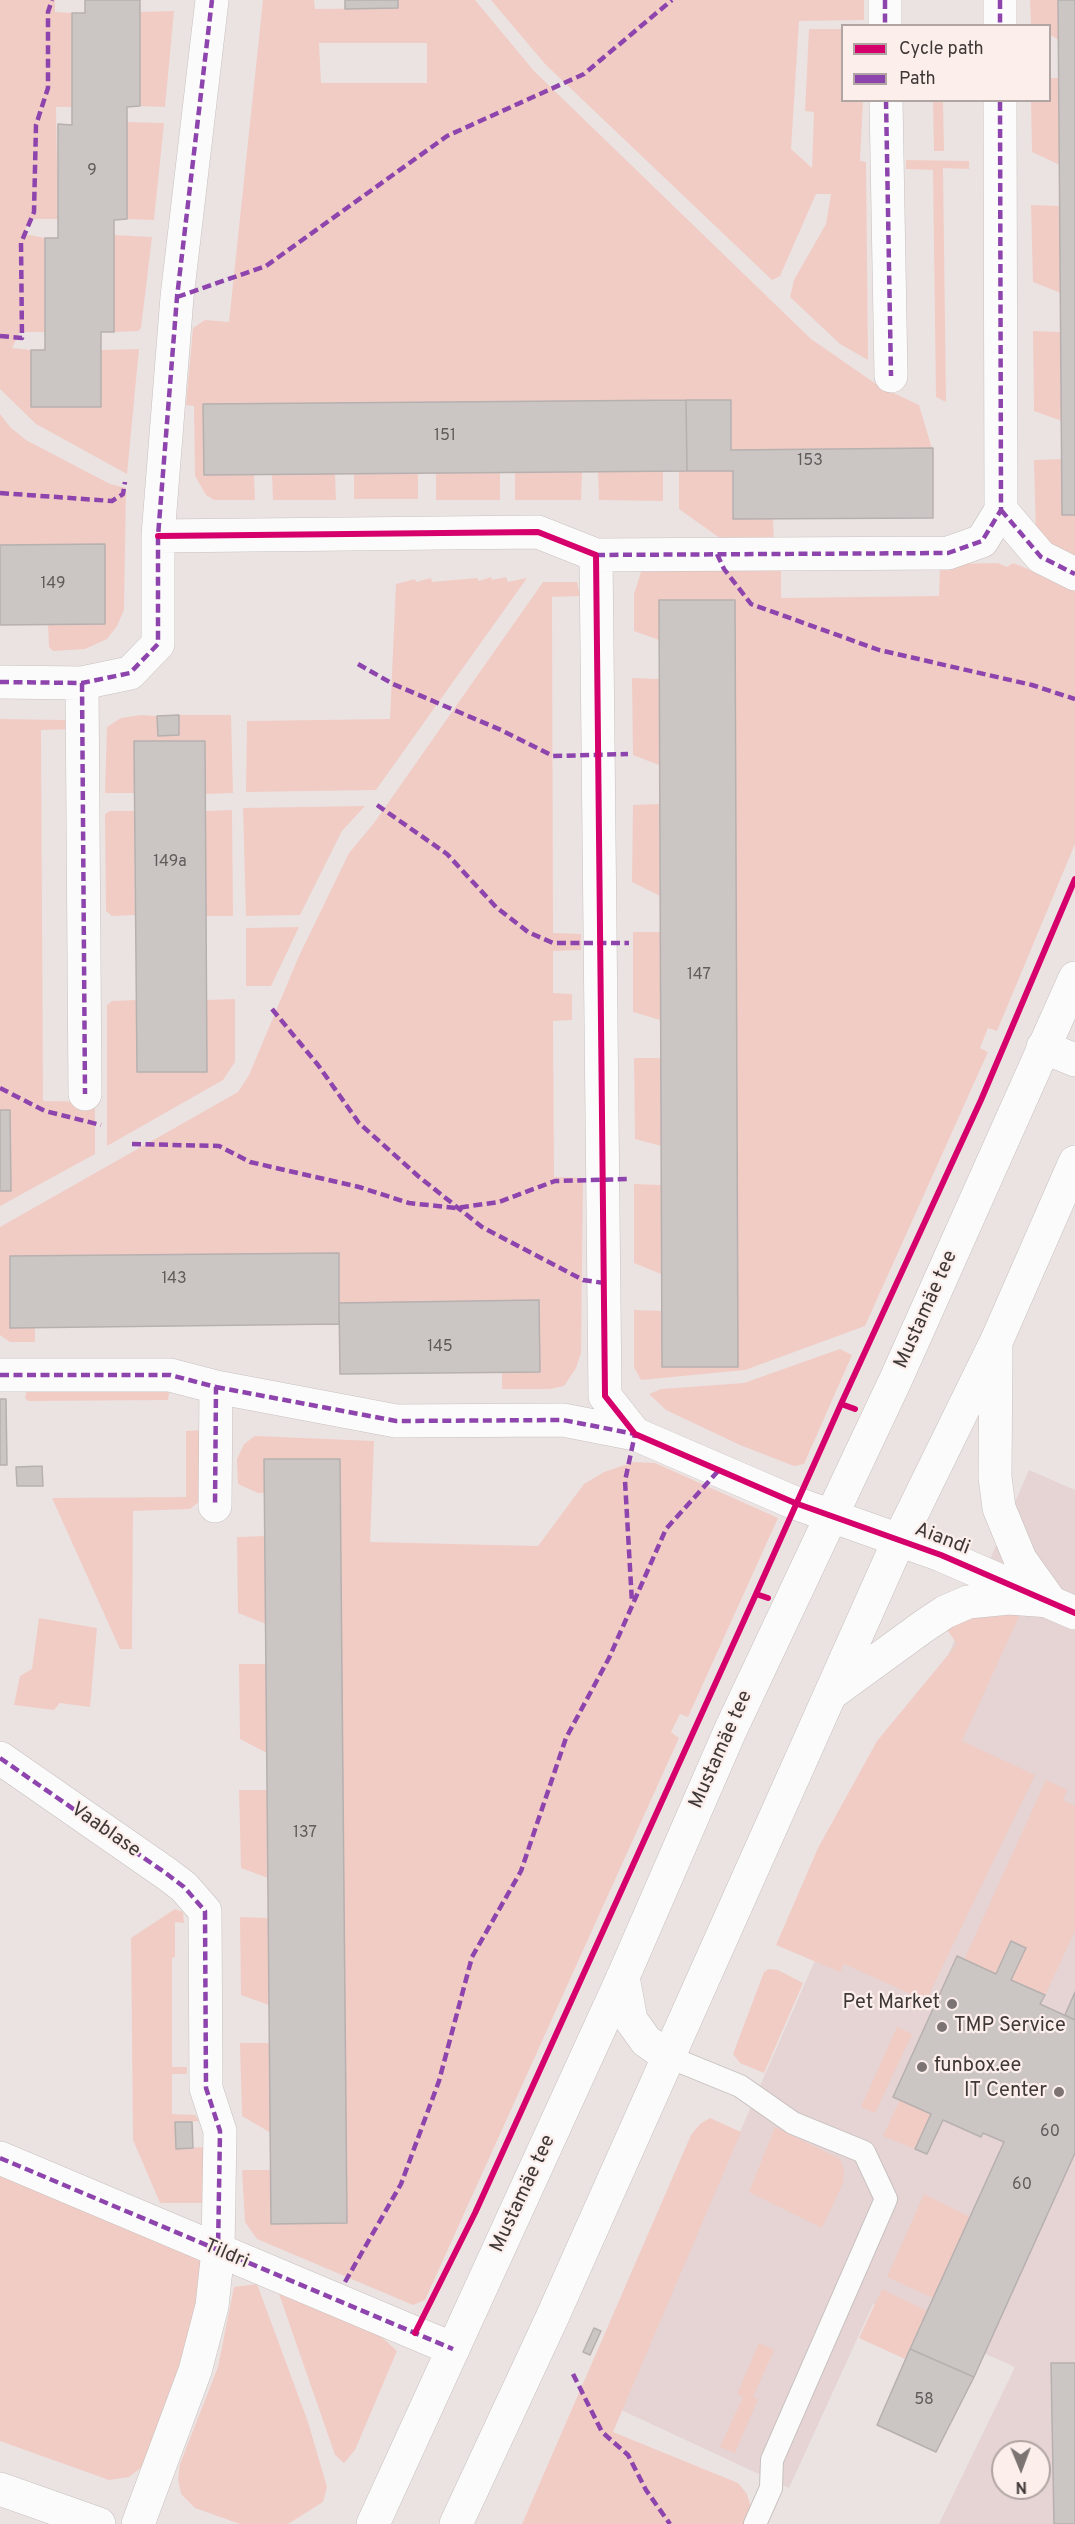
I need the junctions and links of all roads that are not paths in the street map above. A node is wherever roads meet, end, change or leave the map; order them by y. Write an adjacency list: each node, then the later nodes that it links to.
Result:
1 (212, 0): 10 (street)
2 (885, 0): 4 (street)
3 (1000, 0): 5 (street)
4 (885, 24)
5 (1000, 24)
6 (886, 102): 8 (street)
7 (1000, 102): 9 (street)
8 (891, 376)
9 (1001, 510): 11 (street); 12 (street)
10 (158, 536): 11 (street); 14 (street)
11 (596, 555): 23 (street)
12 (1075, 574)
13 (0, 682): 14 (street)
14 (82, 683): 18 (street)
15 (1075, 978): 16 (street, Mustamäe tee)
16 (1043, 1047): 17 (street); 25 (street, Mustamäe tee)
17 (1075, 1060)
18 (85, 1094)
19 (1075, 1162): 20 (street)
20 (997, 1340): 26 (street); 27 (street)
21 (0, 1375): 22 (street, Aiandi)
22 (216, 1387): 23 (street, Aiandi); 24 (street)
23 (635, 1434): 25 (street, Aiandi)
24 (215, 1506)
25 (831, 1515): 26 (street, Aiandi); 30 (street, Mustamäe tee)
26 (899, 1540): 27 (street, Aiandi); 28 (street)
27 (1062, 1607): 28 (street)
28 (830, 1694): 31 (street)
29 (0, 1758): 33 (street, Vaablase)
30 (623, 1977): 31 (street); 34 (street, Mustamäe tee)
31 (669, 2058): 39 (street); 40 (lane)
32 (0, 2158): 33 (street, Tildri)
33 (218, 2251): 34 (street, Tildri); 37 (street)
34 (453, 2349): 38 (street, Mustamäe tee)
35 (0, 2489): 36 (street)
36 (99, 2524)
37 (138, 2524)
38 (373, 2524)
39 (456, 2524)
40 (755, 2524)

